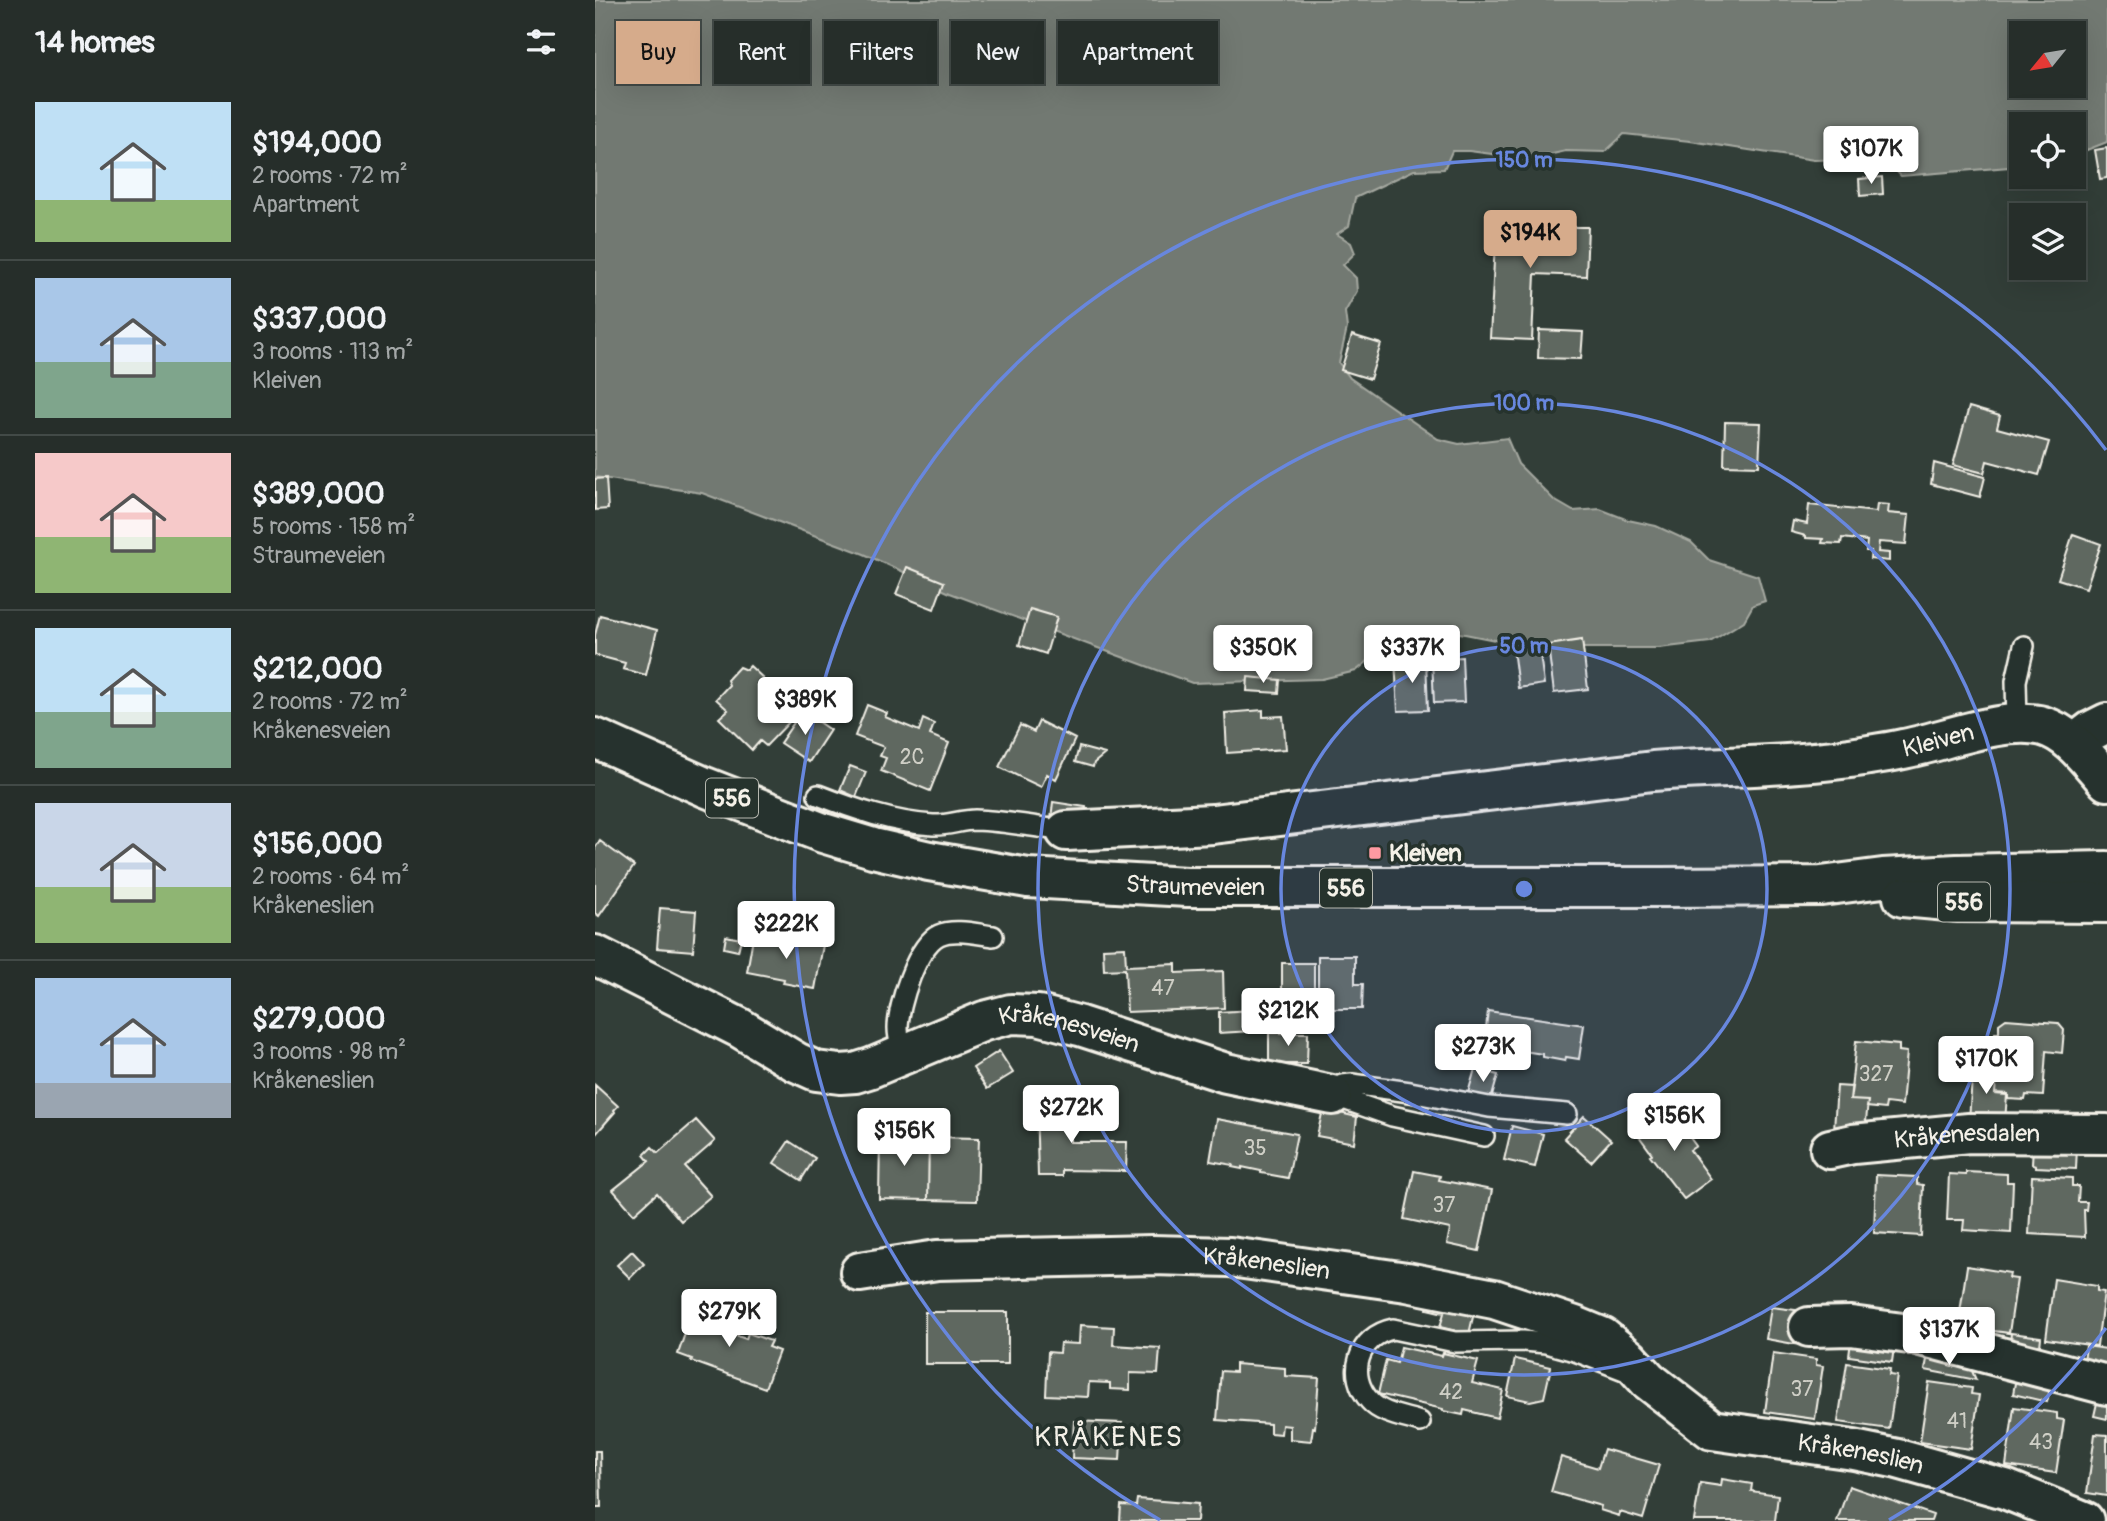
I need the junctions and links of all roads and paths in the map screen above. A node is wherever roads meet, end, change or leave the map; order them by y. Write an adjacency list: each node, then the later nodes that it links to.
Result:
1 (2024, 646): 2 (lane)
2 (2017, 723): 5 (street, Kleiven); 8 (street, Kleiven)
3 (2107, 723): 5 (street)
4 (595, 738): 10 (street, Straumeveien / 556)
5 (2074, 744): 6 (street, Kleiven)
6 (2107, 781)
7 (818, 795): 8 (lane)
8 (1066, 831)
9 (2107, 871): 10 (street, Straumeveien / 556)
10 (1821, 886): 11 (street, Straumeveien / 556)
11 (2107, 903)
12 (993, 936): 14 (lane)
13 (595, 956): 14 (street, Kråkenesveien)
14 (903, 1055): 15 (street, Kråkenesveien)
15 (1332, 1096): 16 (lane); 18 (lane)
16 (1567, 1114)
17 (2107, 1134): 19 (street, Kråkenesdalen)
18 (1484, 1136)
19 (1830, 1149)
20 (860, 1272): 22 (street, Kråkeneslien)
21 (1809, 1327): 23 (street)
22 (1648, 1380): 24 (lane, Kråkeneslien); 25 (street, Kråkeneslien)
23 (2107, 1385)
24 (1420, 1422)
25 (2084, 1521)

